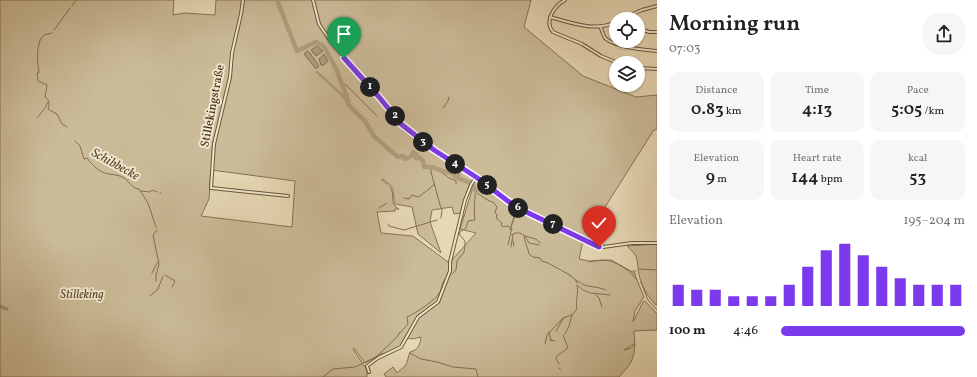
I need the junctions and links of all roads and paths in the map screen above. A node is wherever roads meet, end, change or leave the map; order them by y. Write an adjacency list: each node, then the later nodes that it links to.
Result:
1 (243, 0): 16 (street, Stillekingstraße)
2 (313, 0): 15 (street)
3 (565, 0): 6 (street)
4 (657, 6): 5 (street)
5 (638, 12)
6 (550, 17): 8 (street); 12 (street)
7 (609, 25): 8 (street)
8 (600, 26): 11 (street)
9 (645, 31): 10 (street)
10 (657, 32)
11 (657, 51)
12 (609, 60)
13 (645, 68): 14 (street)
14 (657, 69)
15 (476, 177): 17 (street); 18 (street)
16 (288, 196)
17 (657, 243)
18 (368, 372)

